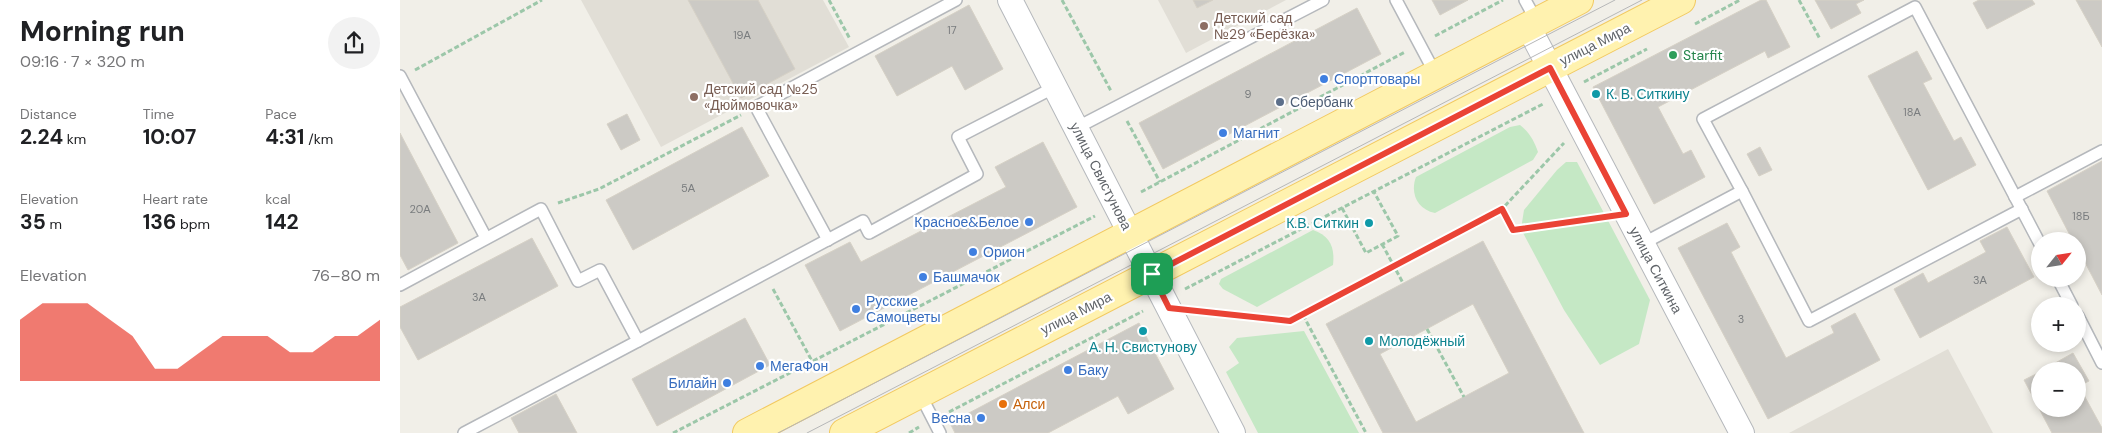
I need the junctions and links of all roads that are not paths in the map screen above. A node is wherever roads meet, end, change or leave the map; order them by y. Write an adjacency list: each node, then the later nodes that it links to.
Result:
1 (956, 0): 20 (lane)
2 (1010, 0): 11 (street, улица Свистунова)
3 (1323, 0): 12 (lane)
4 (1396, 0): 9 (lane)
5 (1579, 0): 7 (main road)
6 (1681, 0): 8 (main road, улица Мира)
7 (1530, 16): 8 (street, улица Ситкина); 9 (main road)
8 (1550, 68): 21 (street, улица Ситкина); 22 (main road, улица Мира)
9 (1436, 75): 18 (main road)
10 (400, 77): 19 (lane)
11 (1056, 87): 12 (street, улица Свистунова); 20 (lane)
12 (1076, 128): 18 (street, улица Свистунова)
13 (2102, 151): 15 (lane)
14 (1742, 191): 15 (lane); 16 (lane); 21 (lane)
15 (2016, 197): 16 (lane)
16 (2022, 209): 17 (lane)
17 (2034, 232)
18 (1131, 234): 22 (street, улица Свистунова); 29 (main road)
19 (486, 238): 23 (lane); 25 (lane)
20 (828, 240): 25 (lane)
21 (1642, 244): 33 (street, улица Ситкина)
22 (1152, 274): 27 (main road, улица Мира); 32 (street, улица Свистунова)
23 (400, 285)
24 (2086, 332): 26 (lane)
25 (638, 341): 28 (lane)
26 (2102, 363)
27 (920, 394): 30 (main road, улица Мира); 31 (lane)
28 (464, 433)
29 (747, 433)
30 (844, 433)
31 (940, 433)
32 (1233, 433)
33 (1742, 433)

